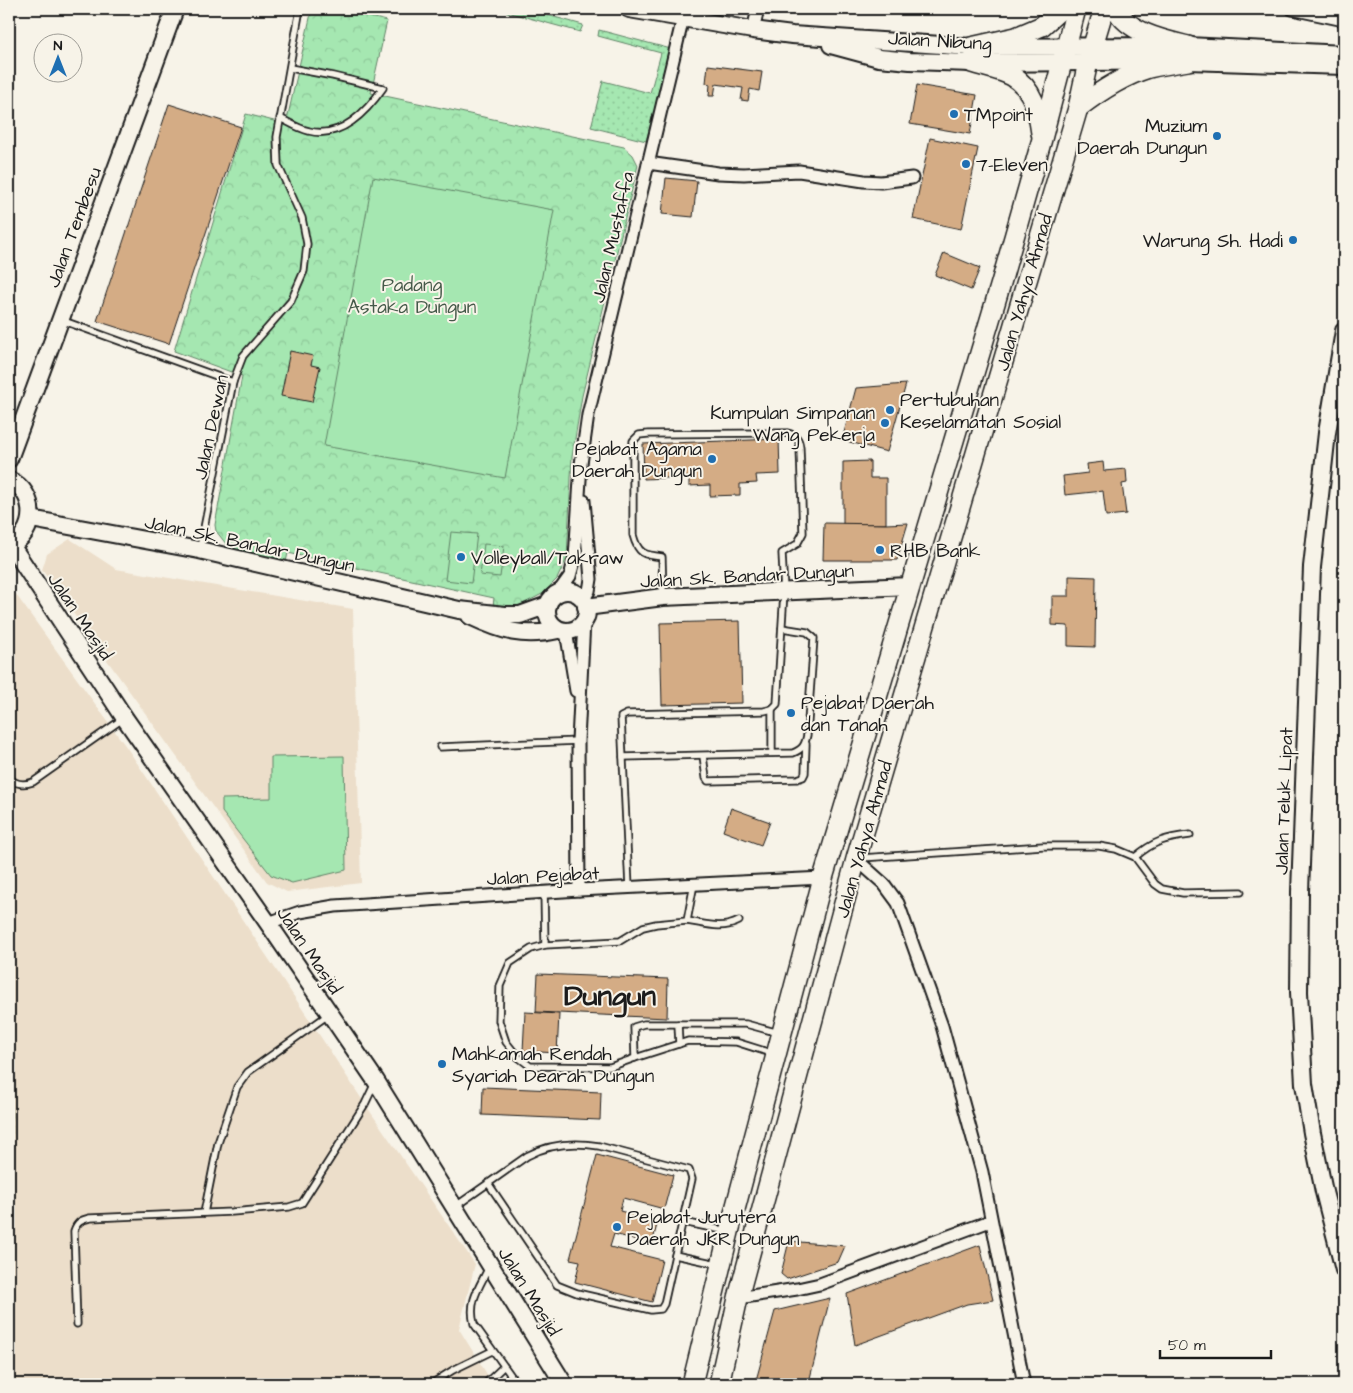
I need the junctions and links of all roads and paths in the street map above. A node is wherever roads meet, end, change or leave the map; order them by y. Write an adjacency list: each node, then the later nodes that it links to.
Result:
1 (174, 9): 28 (street, Jalan Tembesu)
2 (300, 9): 21 (lane, Jalan Dewan)
3 (629, 9): 10 (street, Jalan Nibung)
4 (758, 9): 12 (street)
5 (1061, 9): 18 (main road)
6 (1076, 9): 14 (main road, Jalan Yahya Ahmad)
7 (1104, 9): 15 (main road, Jalan Yahya Ahmad)
8 (1116, 9): 16 (main road)
9 (1292, 9): 11 (street)
10 (683, 18): 12 (street, Jalan Nibung); 26 (street, Jalan Mustaffa)
11 (1344, 20)
12 (753, 30): 18 (street, Jalan Nibung)
13 (1344, 50): 19 (street)
14 (1065, 54): 15 (street, Jalan Nibung); 18 (street, Jalan Nibung); 25 (main road, Jalan Yahya Ahmad)
15 (1091, 54): 16 (street, Jalan Nibung); 23 (main road, Jalan Yahya Ahmad)
16 (1188, 54): 19 (street, Jalan Nibung); 23 (main road)
17 (1344, 54): 19 (street)
18 (971, 55): 25 (main road)
19 (1319, 59): 20 (street); 22 (street)
20 (1344, 66)
21 (290, 68): 24 (lane, Jalan Dewan); 24 (lane)
22 (1344, 72)
23 (1078, 108): 57 (main road, Jalan Yahya Ahmad)
24 (280, 118): 30 (lane, Jalan Dewan)
25 (1042, 139): 37 (main road, Jalan Yahya Ahmad)
26 (648, 163): 27 (street); 32 (street, Jalan Mustaffa)
27 (912, 178)
28 (60, 320): 30 (lane); 31 (street, Jalan Tembesu)
29 (1344, 332): 84 (street, Jalan Teluk Lipat)
30 (233, 382): 36 (lane, Jalan Dewan)
31 (9, 459)
32 (581, 464): 40 (street, Jalan Mustaffa); 41 (street, Jalan Mustaffa)
33 (9, 480): 34 (street)
34 (31, 519): 35 (street); 36 (street, Jalan Sk. Bandar Dungun)
35 (10, 546): 47 (street, Jalan Masjid)
36 (199, 550): 42 (street, Jalan Sk. Bandar Dungun)
37 (910, 586): 38 (street, Jalan Sk. Bandar Dungun); 58 (main road, Jalan Yahya Ahmad)
38 (784, 592): 39 (street, Jalan Sk. Bandar Dungun); 39 (lane); 43 (lane)
39 (663, 597): 41 (street, Jalan Sk. Bandar Dungun)
40 (552, 600): 41 (street); 42 (street, Jalan Sk. Bandar Dungun); 44 (street)
41 (584, 609): 44 (street); 46 (street, Jalan Mustaffa)
42 (460, 610): 44 (street, Jalan Sk. Bandar Dungun)
43 (782, 628): 45 (lane); 49 (lane)
44 (562, 630): 46 (street, Jalan Mustaffa)
45 (772, 709): 51 (lane); 53 (lane)
46 (580, 715): 48 (street, Jalan Mustaffa)
47 (124, 717): 54 (lane); 66 (street, Jalan Masjid)
48 (578, 741): 50 (lane); 61 (street, Jalan Mustaffa)
49 (806, 744): 51 (lane); 52 (lane)
50 (440, 746)
51 (772, 754): 52 (lane)
52 (703, 756): 53 (lane)
53 (623, 757): 60 (lane)
54 (9, 778)
55 (1190, 835): 56 (lane)
56 (1135, 857): 57 (lane); 63 (lane)
57 (856, 859): 78 (street); 85 (main road, Jalan Yahya Ahmad)
58 (823, 878): 59 (street, Jalan Pejabat); 70 (main road, Jalan Yahya Ahmad)
59 (694, 884): 60 (street, Jalan Pejabat); 64 (lane)
60 (629, 888): 61 (street, Jalan Pejabat)
61 (580, 890): 62 (street, Jalan Pejabat)
62 (544, 892): 66 (street, Jalan Pejabat); 67 (lane)
63 (1242, 892)
64 (687, 921): 65 (lane); 67 (lane)
65 (739, 921)
66 (268, 923): 68 (street, Jalan Masjid)
67 (545, 945): 73 (lane)
68 (330, 1014): 74 (street, Jalan Masjid); 77 (lane)
69 (678, 1024): 70 (lane); 71 (lane); 73 (lane)
70 (782, 1034): 72 (main road, Jalan Yahya Ahmad)
71 (679, 1044): 72 (lane); 73 (lane)
72 (776, 1054): 80 (main road, Jalan Yahya Ahmad)
73 (634, 1058)
74 (376, 1081): 76 (street, Jalan Masjid); 77 (lane)
75 (488, 1183): 76 (lane); 79 (lane); 81 (lane)
76 (455, 1207): 82 (street, Jalan Masjid)
77 (204, 1213): 86 (lane)
78 (990, 1221): 85 (street); 96 (street)
79 (683, 1222): 80 (lane); 81 (lane)
80 (729, 1232): 83 (main road, Jalan Yahya Ahmad)
81 (675, 1255): 83 (lane)
82 (491, 1265): 87 (lane); 93 (street, Jalan Masjid)
83 (721, 1265): 89 (main road, Jalan Yahya Ahmad)
84 (1344, 1270)
85 (738, 1298): 95 (main road, Jalan Yahya Ahmad)
86 (77, 1324)
87 (492, 1351): 88 (lane); 90 (lane)
88 (503, 1366): 91 (lane); 92 (lane)
89 (694, 1376): 94 (main road)
90 (431, 1384)
91 (485, 1384)
92 (517, 1384)
93 (564, 1384)
94 (682, 1384)
95 (718, 1384)
96 (1024, 1384)

